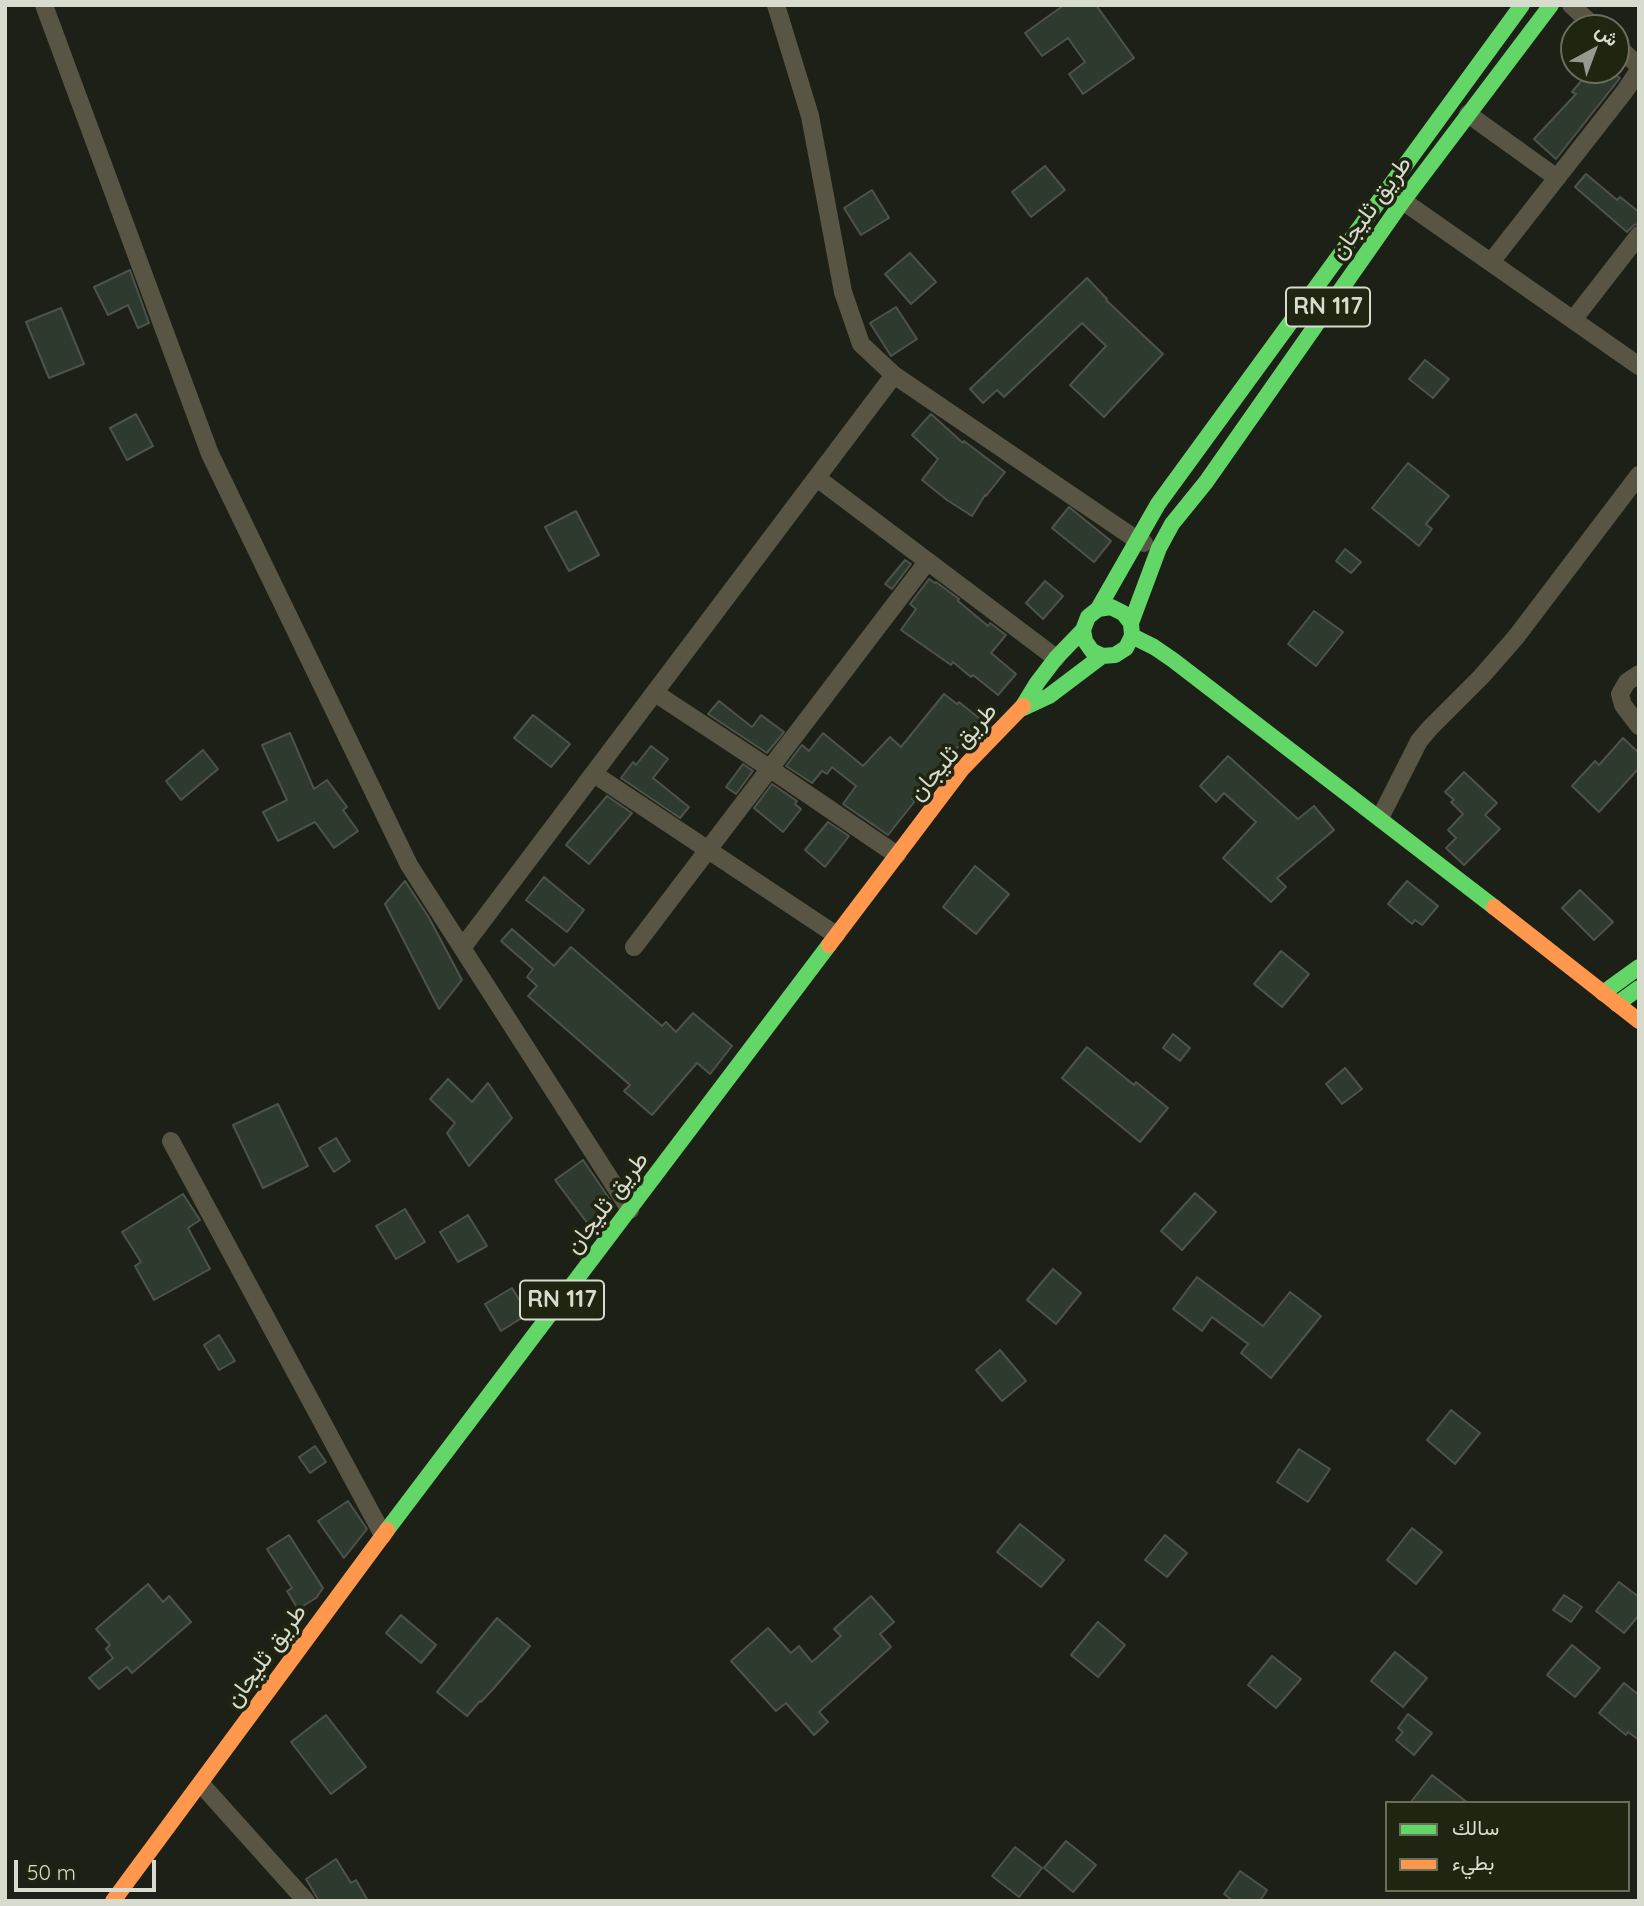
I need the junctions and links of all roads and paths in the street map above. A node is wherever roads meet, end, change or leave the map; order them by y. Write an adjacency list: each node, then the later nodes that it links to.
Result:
1 (44, 5): 36 (street)
2 (776, 5): 14 (street)
3 (1524, 5): 5 (street); 17 (main road, طريق ثليجان / RN 117)
4 (1551, 5): 5 (main road, طريق ثليجان / RN 117)
5 (1538, 23): 7 (main road, طريق ثليجان / RN 117)
6 (1639, 68): 8 (street)
7 (1468, 114): 8 (street); 9 (main road, طريق ثليجان / RN 117)
8 (1557, 178): 11 (street)
9 (1403, 201): 11 (street); 18 (main road, طريق ثليجان / RN 117)
10 (1639, 235): 12 (street)
11 (1491, 262): 12 (street)
12 (1573, 320): 13 (street)
13 (1639, 366)
14 (894, 375): 16 (street); 17 (street)
15 (1639, 475): 31 (street)
16 (817, 478): 19 (street); 26 (street)
17 (1138, 540): 18 (street); 20 (main road, طريق ثليجان / RN 117)
18 (1159, 548): 22 (main road, طريق ثليجان / RN 117)
19 (927, 562): 24 (street); 29 (street)
20 (1098, 609): 21 (main road); 22 (main road)
21 (1083, 630): 23 (main road); 24 (main road, طريق ثليجان / RN 117)
22 (1131, 630): 23 (main road); 31 (main road)
23 (1102, 656): 27 (main road, طريق ثليجان / RN 117)
24 (1056, 657): 27 (main road, طريق ثليجان / RN 117)
25 (1639, 674): 28 (street)
26 (655, 693): 29 (street); 30 (street)
27 (1021, 709): 33 (main road, طريق ثليجان / RN 117)
28 (1639, 726)
29 (769, 768): 32 (street); 33 (street)
30 (594, 774): 32 (street); 36 (street)
31 (1380, 818): 39 (main road)
32 (708, 849): 34 (street); 35 (street)
33 (897, 855): 34 (main road, طريق ثليجان / RN 117)
34 (836, 935): 43 (main road, طريق ثليجان / RN 117)
35 (634, 947)
36 (462, 948): 43 (street)
37 (1639, 967): 39 (main road)
38 (1639, 988): 40 (main road)
39 (1603, 993): 40 (main road)
40 (1618, 1004): 41 (main road)
41 (1639, 1021)
42 (171, 1141): 44 (street)
43 (630, 1210): 44 (main road, طريق ثليجان / RN 117)
44 (383, 1535): 45 (main road, طريق ثليجان / RN 117)
45 (201, 1784): 46 (main road, طريق ثليجان / RN 117); 47 (street)
46 (113, 1901)
47 (306, 1901)

